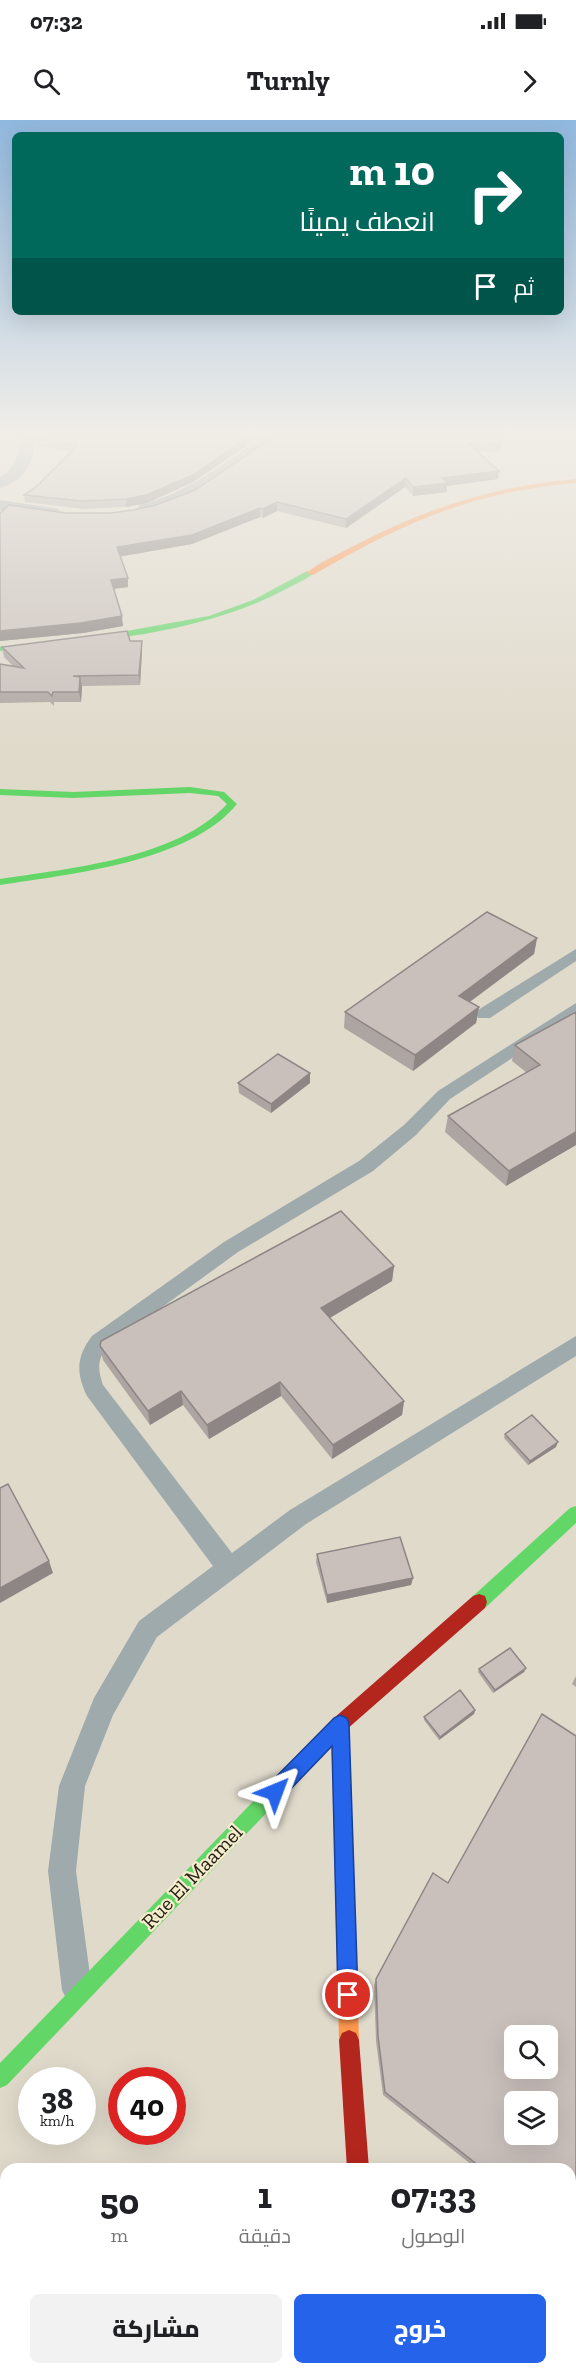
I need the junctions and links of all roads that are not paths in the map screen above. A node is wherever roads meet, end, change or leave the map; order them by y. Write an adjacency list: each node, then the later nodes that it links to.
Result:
1 (377, 536): 2 (street)
2 (0, 649)
3 (0, 792): 4 (street)
4 (0, 882)
5 (576, 954): 7 (lane)
6 (576, 1008): 10 (lane)
7 (484, 1014)
8 (576, 1345): 10 (lane)
9 (576, 1513): 11 (street, Rue El Maamel)
10 (229, 1568): 12 (lane)
11 (340, 1724): 12 (street, Rue El Maamel); 14 (street)
12 (78, 1995): 13 (street, Rue El Maamel)
13 (0, 2078)
14 (358, 2163)

